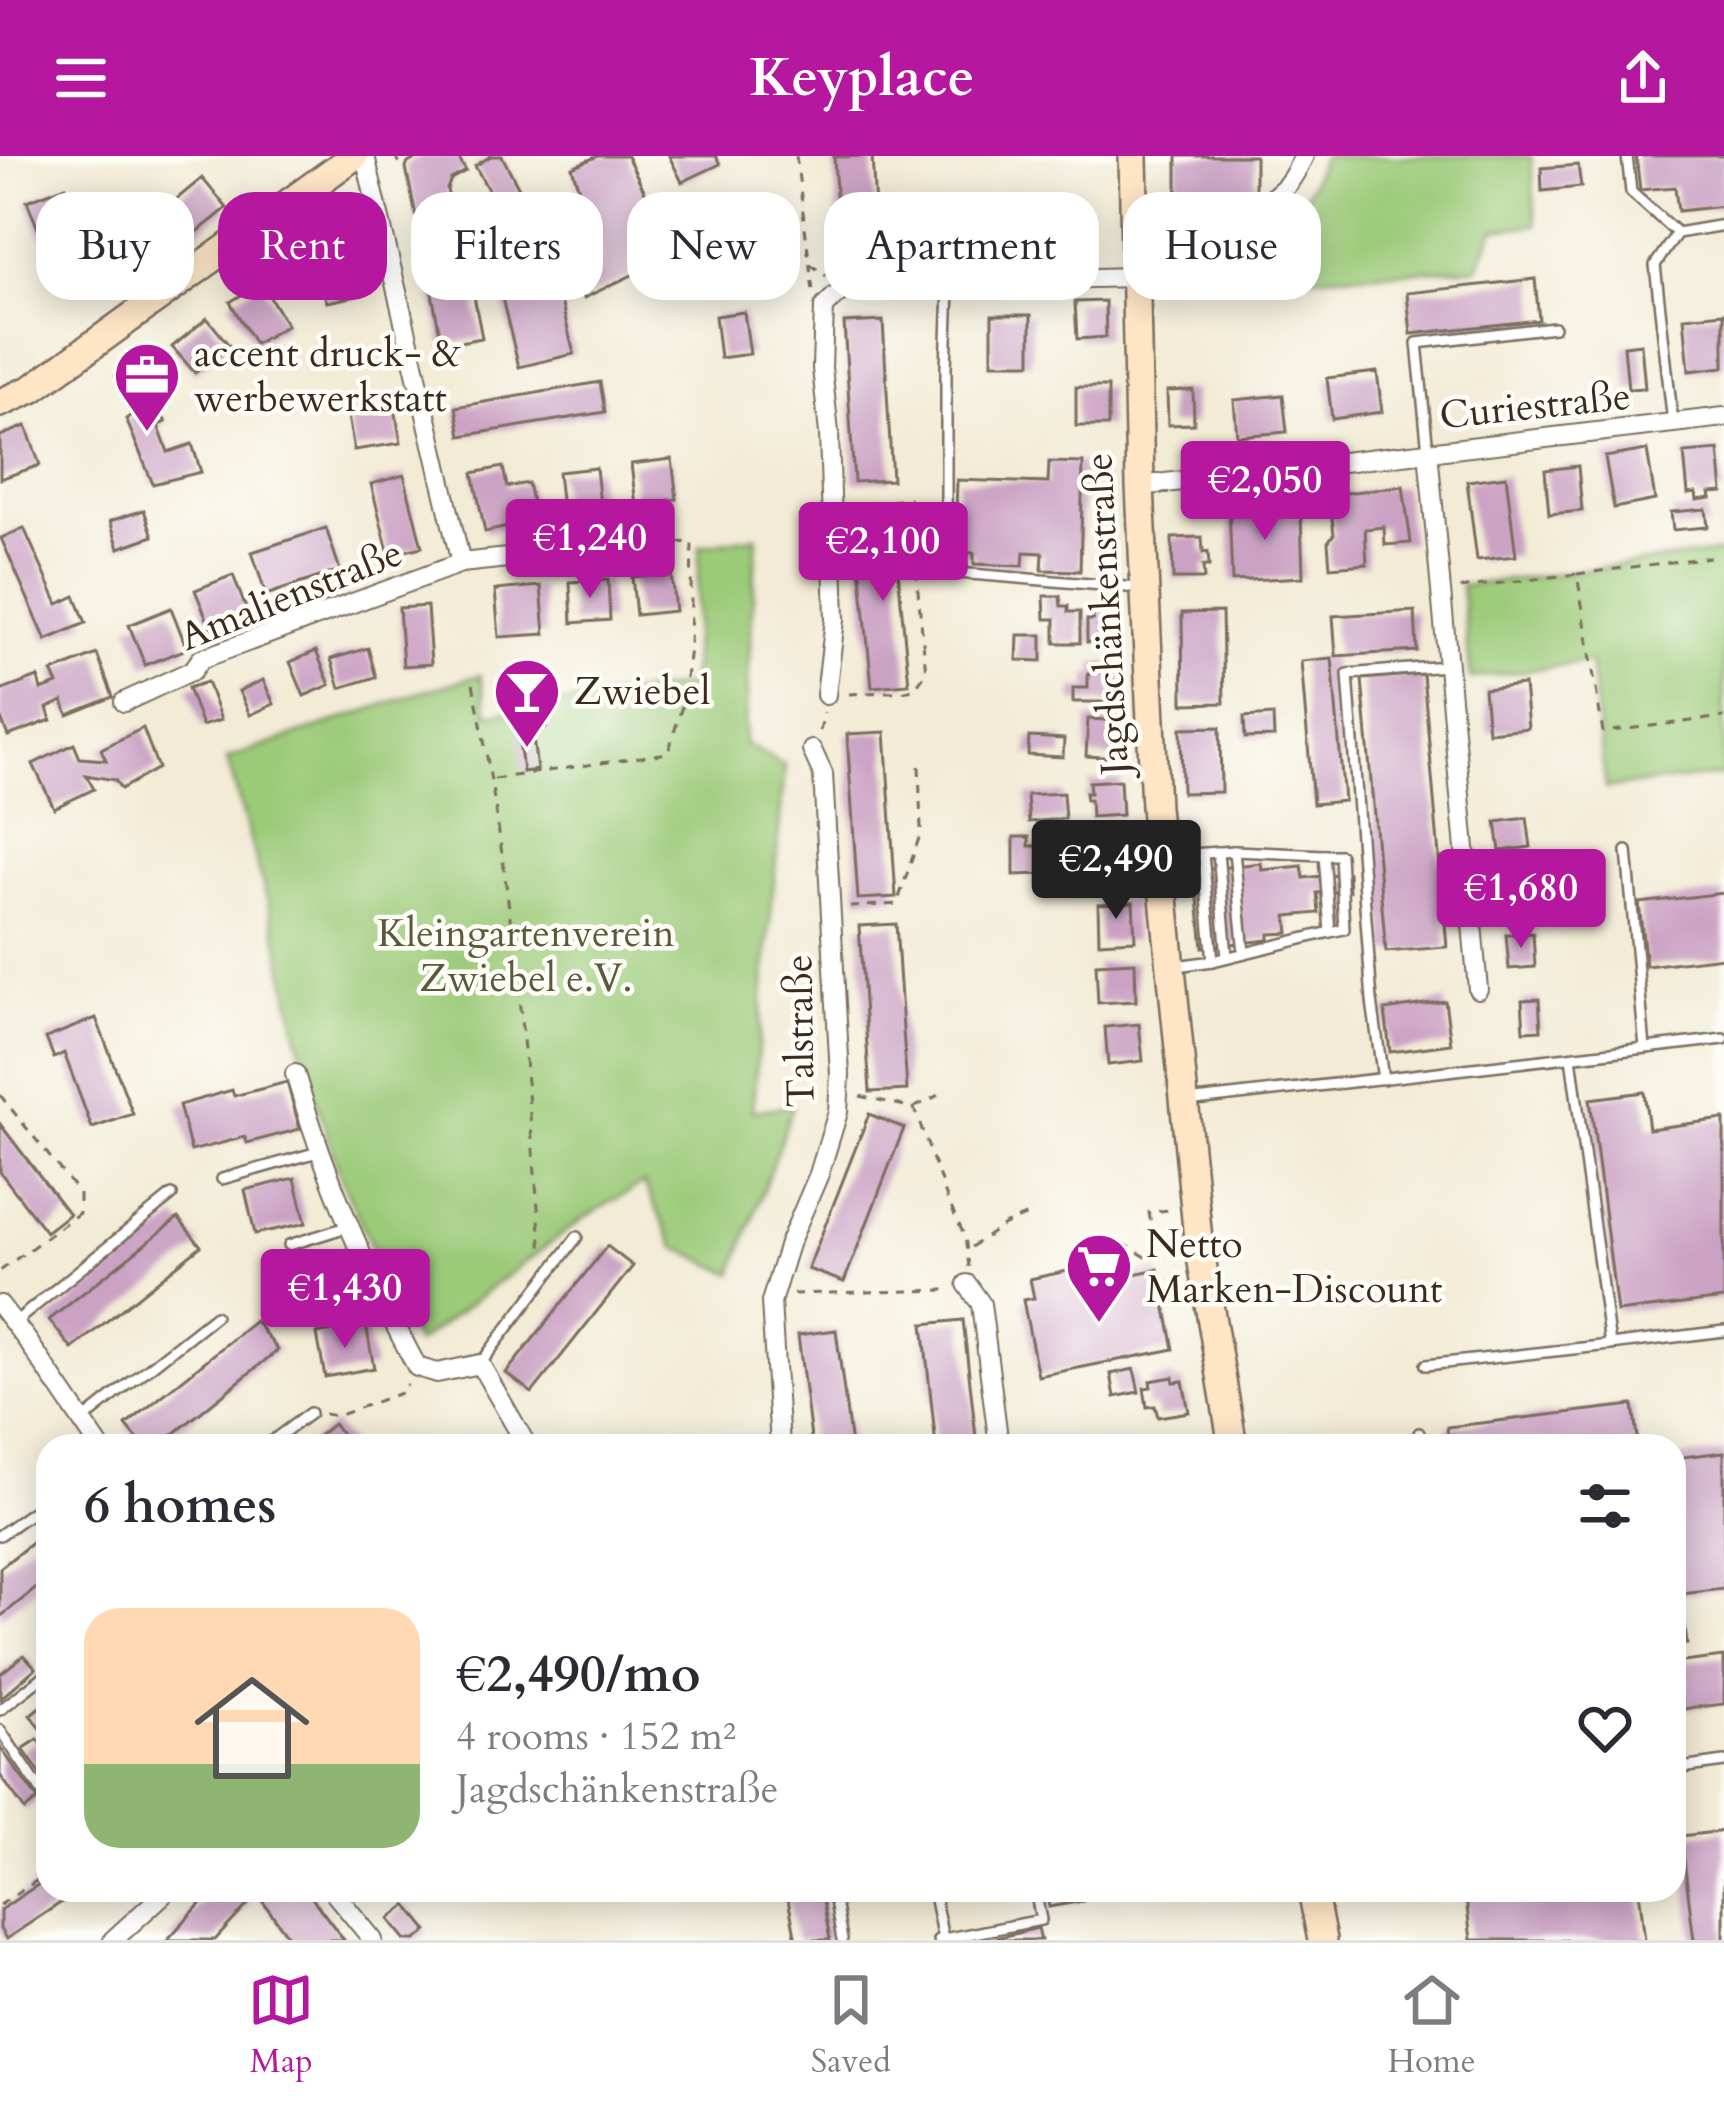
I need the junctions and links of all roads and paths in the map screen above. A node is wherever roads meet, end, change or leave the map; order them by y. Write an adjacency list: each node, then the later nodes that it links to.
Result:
1 (354, 156): 18 (main road)
2 (365, 156): 26 (street)
3 (394, 156): 8 (path)
4 (796, 156): 16 (path)
5 (1133, 156): 9 (main road, Jagdschänkenstraße)
6 (1304, 156): 10 (street)
7 (1627, 156): 12 (lane)
8 (407, 165)
9 (1134, 192)
10 (1277, 192)
11 (1724, 225): 12 (lane)
12 (1677, 233): 20 (lane)
13 (831, 300): 16 (street)
14 (949, 300): 28 (lane)
15 (1135, 300): 22 (main road, Jagdschänkenstraße)
16 (824, 307): 32 (street)
17 (1554, 327): 21 (lane)
18 (0, 403)
19 (1724, 417): 20 (street, Curiestraße)
20 (1673, 423): 21 (street, Curiestraße)
21 (1428, 451): 22 (street, Curiestraße); 29 (street)
22 (1139, 486): 28 (main road, Jagdschänkenstraße)
23 (868, 506): 32 (path)
24 (630, 545): 26 (street, Amalienstraße); 37 (path)
25 (1711, 557): 27 (path)
26 (460, 563): 33 (street, Amalienstraße)
27 (1577, 574): 29 (path); 34 (path)
28 (1144, 588): 42 (main road, Jagdschänkenstraße)
29 (1442, 590): 30 (street)
30 (1449, 666): 48 (street); 53 (lane)
31 (472, 684): 37 (path)
32 (826, 695)
33 (124, 702)
34 (1724, 717)
35 (812, 750): 43 (street, Talstraße)
36 (919, 764): 43 (path)
37 (493, 779): 70 (path)
38 (1234, 850): 40 (lane); 44 (lane); 44 (lane)
39 (1627, 851): 50 (lane)
40 (1218, 852): 41 (lane); 45 (lane)
41 (1203, 854): 42 (lane); 46 (lane)
42 (1160, 856): 47 (main road, Jagdschänkenstraße)
43 (830, 908): 54 (street, Talstraße)
44 (1244, 953): 45 (lane)
45 (1228, 957): 46 (lane)
46 (1213, 961): 47 (lane)
47 (1171, 967): 57 (main road, Jagdschänkenstraße)
48 (1478, 989)
49 (1724, 1039): 50 (lane)
50 (1645, 1048): 51 (lane)
51 (1571, 1058): 53 (lane); 79 (lane)
52 (296, 1074): 59 (street)
53 (1383, 1079): 57 (lane)
54 (839, 1090): 58 (path); 72 (street, Talstraße)
55 (945, 1092): 58 (path)
56 (0, 1095): 69 (path)
57 (1184, 1101): 62 (main road, Jagdschänkenstraße)
58 (914, 1108): 68 (path)
59 (319, 1152): 60 (lane); 64 (street)
60 (222, 1179)
61 (172, 1195): 77 (lane)
62 (1195, 1208): 66 (path); 90 (main road, Jagdschänkenstraße)
63 (1031, 1213): 68 (path)
64 (347, 1228): 67 (lane); 73 (street)
65 (578, 1237): 70 (lane)
66 (1123, 1243)
67 (289, 1245)
68 (968, 1249): 71 (path)
69 (0, 1271)
70 (545, 1280): 80 (lane)
71 (967, 1284): 72 (path); 89 (street)
72 (773, 1294): 88 (street, Talstraße)
73 (381, 1300): 76 (lane); 82 (street)
74 (0, 1305): 77 (street)
75 (214, 1316): 84 (lane)
76 (325, 1317)
77 (14, 1323): 84 (street)
78 (1724, 1331): 79 (lane)
79 (1610, 1346): 81 (lane)
80 (480, 1364): 82 (street); 87 (street)
81 (1426, 1365)
82 (417, 1367): 83 (path)
83 (310, 1413): 86 (lane)
84 (82, 1421): 85 (street)
85 (91, 1434)
86 (281, 1434)
87 (519, 1434)
88 (779, 1434)
89 (997, 1434)
90 (1230, 1434)
91 (36, 1510): 92 (lane)
92 (0, 1535)
93 (36, 1682): 94 (lane)
94 (0, 1710)
95 (0, 1730): 98 (lane)
96 (1724, 1762): 97 (lane)
97 (1686, 1767)
98 (36, 1783)
99 (36, 1883): 106 (path)
100 (155, 1902): 107 (street)
101 (342, 1902): 108 (street)
102 (834, 1902): 109 (lane)
103 (935, 1902): 110 (lane)
104 (1037, 1902): 110 (lane)
105 (1314, 1902): 111 (main road)
106 (0, 1905)
107 (113, 1940)
108 (373, 1940)
109 (842, 1940)
110 (940, 1940)
111 (1322, 1940)

